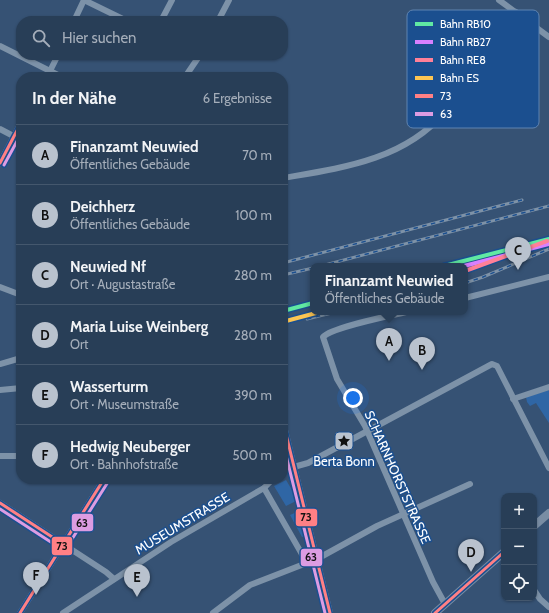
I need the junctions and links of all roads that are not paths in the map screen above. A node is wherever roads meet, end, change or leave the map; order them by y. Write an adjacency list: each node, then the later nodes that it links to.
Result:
1 (84, 0): 6 (street); 7 (street)
2 (172, 0): 8 (street)
3 (229, 0): 9 (street)
4 (499, 0): 5 (street)
5 (513, 10)
6 (76, 16)
7 (117, 16)
8 (164, 16)
9 (221, 16)
10 (539, 29): 11 (street)
11 (549, 37)
12 (0, 46): 13 (street)
13 (16, 55)
14 (24, 60): 17 (street)
15 (55, 60): 18 (street)
16 (195, 60): 19 (street)
17 (45, 72)
18 (49, 72)
19 (189, 72)
20 (429, 128): 25 (street)
21 (0, 129): 23 (street)
22 (16, 132): 23 (street)
23 (14, 136): 24 (street)
24 (0, 163)
25 (288, 177)
26 (549, 277): 29 (street)
27 (0, 287): 28 (street)
28 (16, 293)
29 (468, 297)
30 (394, 315): 37 (street, SCHARNHORSTSTRASSE)
31 (16, 359): 32 (street)
32 (0, 364)
33 (549, 387): 36 (street)
34 (16, 389): 35 (street)
35 (2, 392)
36 (513, 399): 37 (street); 42 (street)
37 (367, 432): 41 (street); 50 (street, SCHARNHORSTSTRASSE)
38 (288, 442): 41 (street)
39 (0, 456): 40 (street)
40 (16, 456)
41 (294, 467): 43 (street); 54 (street)
42 (549, 468)
43 (288, 469)
44 (101, 484): 52 (street)
45 (268, 484): 47 (street, MUSEUMSTRASSE)
46 (470, 484): 50 (street)
47 (264, 488): 55 (street); 56 (street, MUSEUMSTRASSE)
48 (0, 503): 52 (street)
49 (549, 513): 51 (main road)
50 (403, 514): 54 (street); 59 (street, SCHARNHORSTSTRASSE)
51 (537, 523)
52 (63, 544): 56 (street); 60 (street)
53 (501, 555): 59 (main road)
54 (316, 559): 55 (street); 63 (street)
55 (307, 563): 62 (street)
56 (114, 579): 61 (street, MUSEUMSTRASSE)
57 (537, 594): 58 (street)
58 (549, 607)
59 (441, 610)
60 (23, 612)
61 (63, 613)
62 (213, 613)
63 (330, 613)

